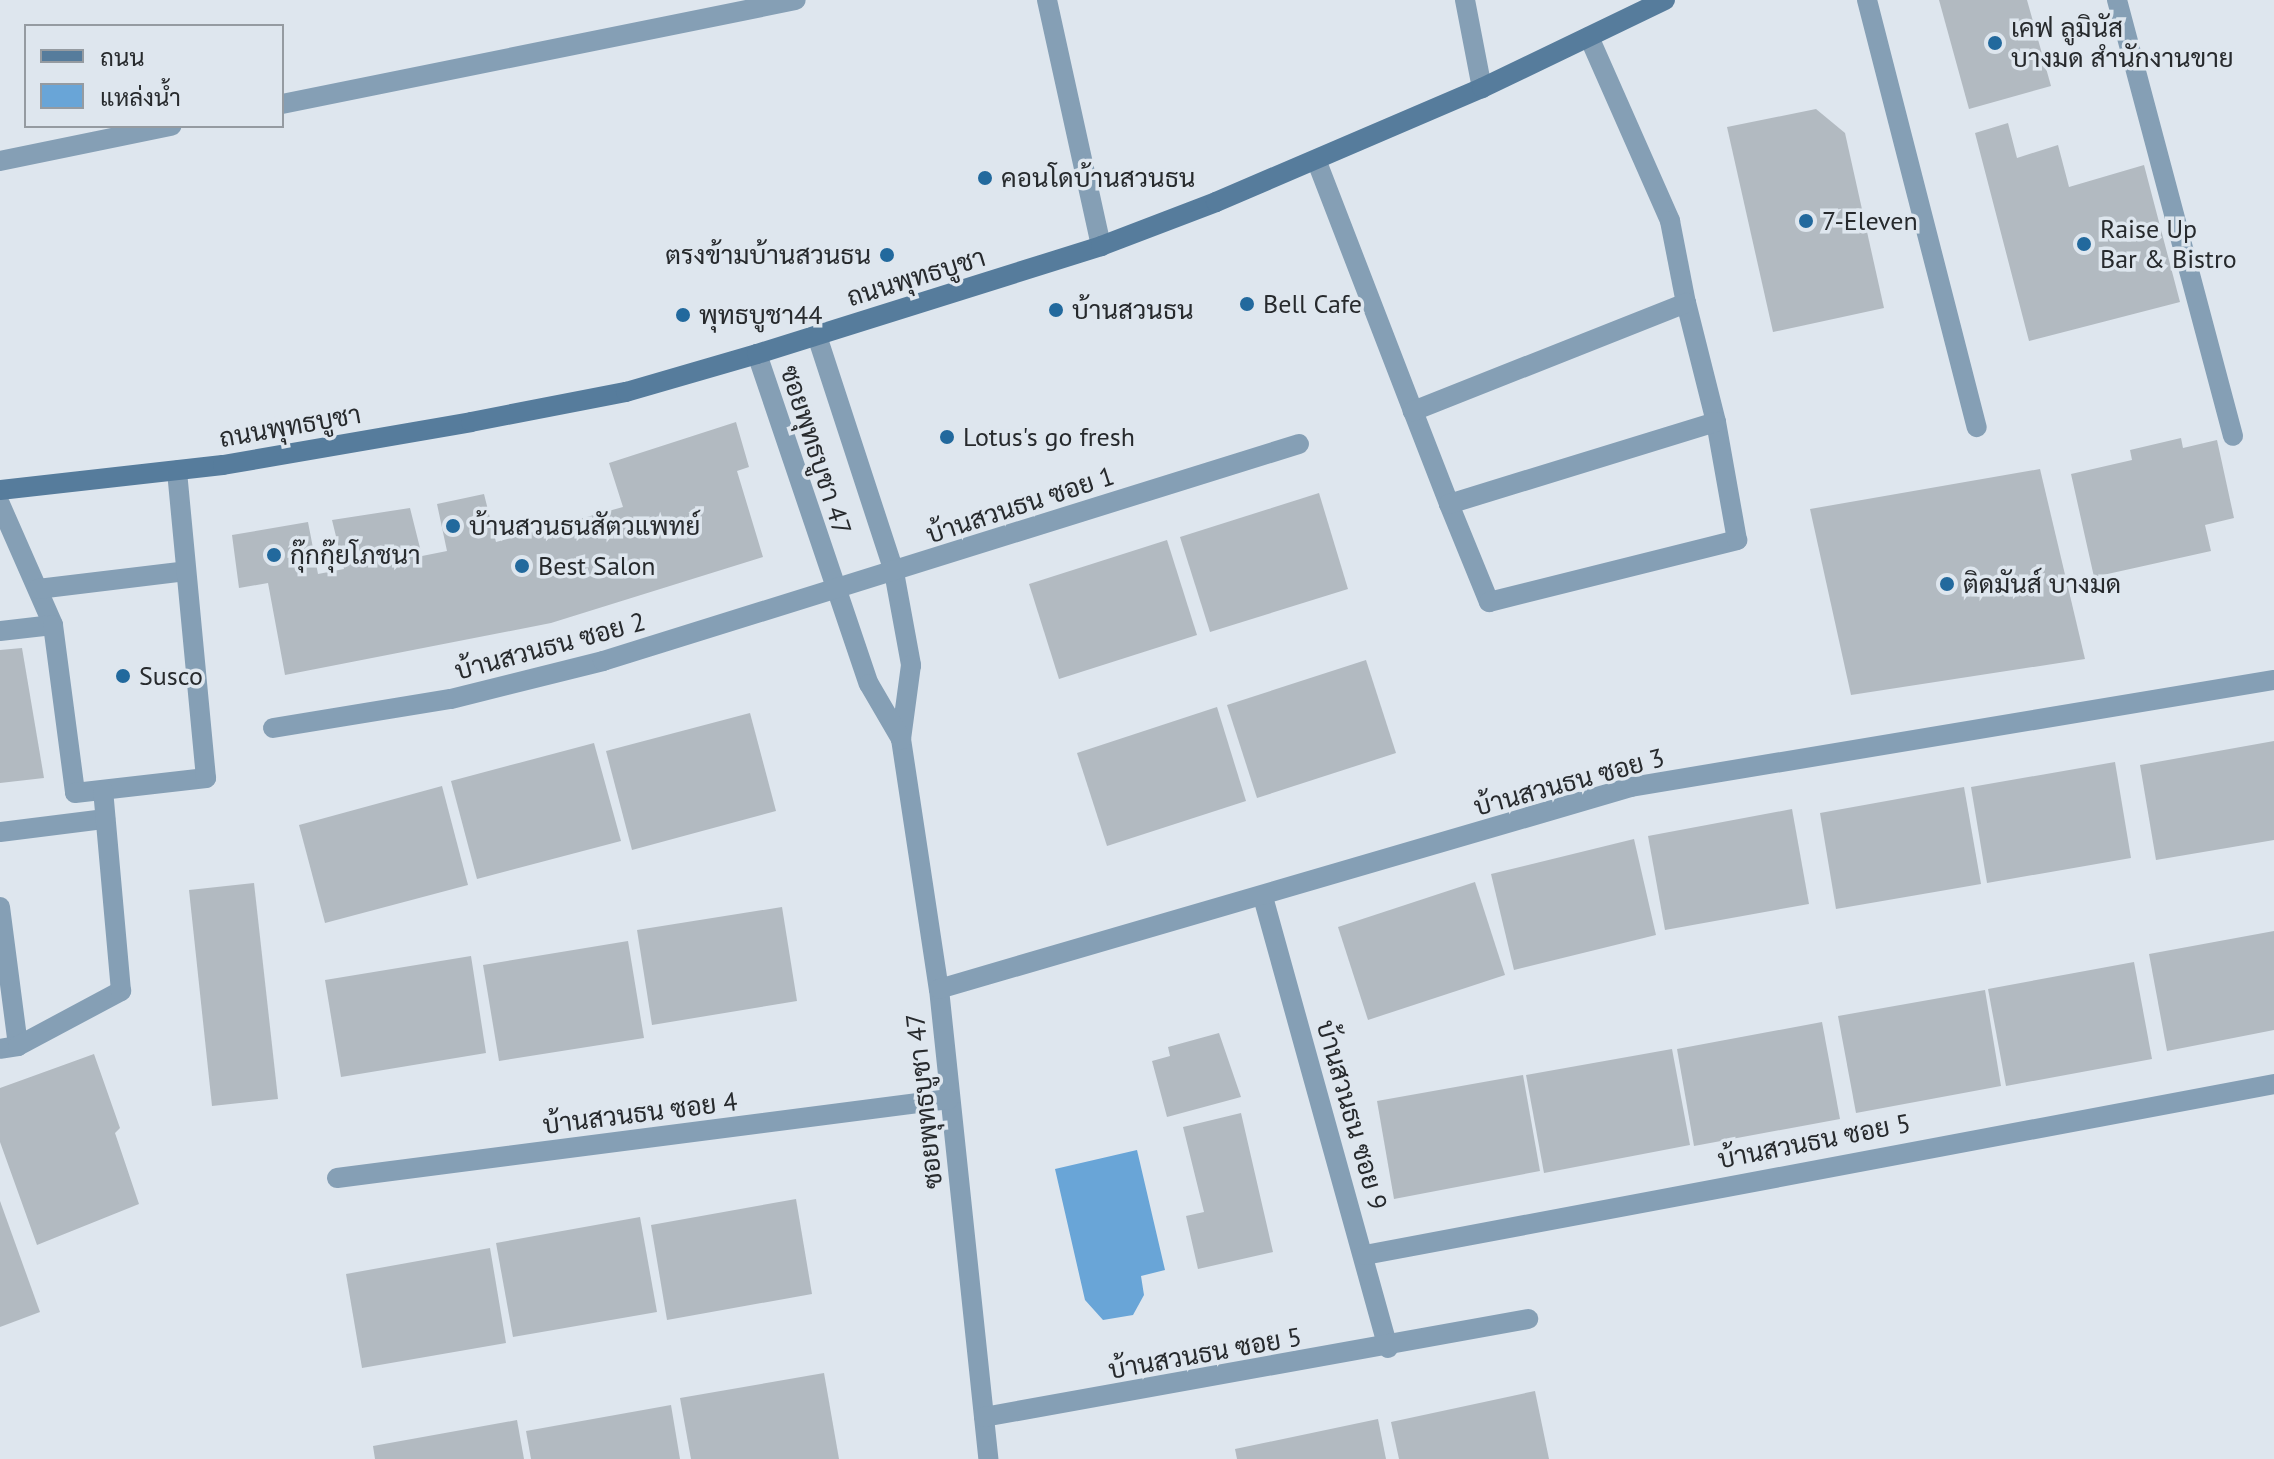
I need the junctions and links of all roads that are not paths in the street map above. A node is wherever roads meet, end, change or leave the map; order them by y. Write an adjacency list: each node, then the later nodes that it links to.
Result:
1 (796, 0): 9 (street)
2 (1047, 0): 13 (street)
3 (1465, 0): 8 (street)
4 (1665, 0): 7 (main road, ถนนพุทธบูชา)
5 (1867, 0): 19 (street)
6 (2117, 0): 20 (street)
7 (1589, 37): 8 (main road, ถนนพุทธบูชา); 14 (street)
8 (1482, 88): 12 (main road, ถนนพุทธบูชา)
9 (284, 104)
10 (161, 128): 11 (street)
11 (0, 161)
12 (1317, 162): 13 (main road, ถนนพุทธบูชา); 17 (street)
13 (1101, 246): 15 (main road, ถนนพุทธบูชา)
14 (1686, 303): 17 (street); 18 (street)
15 (817, 336): 16 (main road, ถนนพุทธบูชา); 27 (street, ซอยพุทธบูชา 47)
16 (757, 354): 22 (main road, ถนนพุทธบูชา); 29 (street, ซอยพุทธบูชา 47)
17 (1413, 411): 25 (street)
18 (1716, 422): 25 (street); 25 (street)
19 (1977, 427)
20 (2233, 436)
21 (1299, 444): 27 (street, บ้านสวนธน ซอย 1)
22 (177, 470): 23 (main road, ถนนพุทธบูชา); 26 (street)
23 (0, 490)
24 (0, 504): 28 (street)
25 (1449, 504)
26 (186, 571): 28 (street); 35 (street)
27 (894, 572): 29 (street, บ้านสวนธน ซอย 1); 34 (street, ซอยพุทธบูชา 47)
28 (38, 589): 30 (street)
29 (836, 592): 33 (street, บ้านสวนธน ซอย 2); 34 (street, ซอยพุทธบูชา 47)
30 (53, 625): 31 (street); 35 (street)
31 (0, 631)
32 (2274, 680): 38 (street, บ้านสวนธน ซอย 3)
33 (273, 728)
34 (901, 739): 40 (street, ซอยพุทธบูชา 47)
35 (103, 791): 36 (street)
36 (105, 819): 37 (street); 41 (street)
37 (0, 832)
38 (1263, 897): 40 (street, บ้านสวนธน ซอย 3); 45 (street, บ้านสวนธน ซอย 9)
39 (0, 907): 41 (street)
40 (939, 989): 43 (street, ซอยพุทธบูชา 47)
41 (9, 1048)
42 (2274, 1084): 45 (street, บ้านสวนธน ซอย 5)
43 (949, 1099): 44 (street, บ้านสวนธน ซอย 4); 48 (street, ซอยพุทธบูชา 47)
44 (337, 1178)
45 (1365, 1255): 47 (street, บ้านสวนธน ซอย 9)
46 (1528, 1319): 47 (street, บ้านสวนธน ซอย 5)
47 (1388, 1348): 48 (street, บ้านสวนธน ซอย 5)
48 (984, 1417): 49 (street, ซอยพุทธบูชา 47)
49 (988, 1459)

